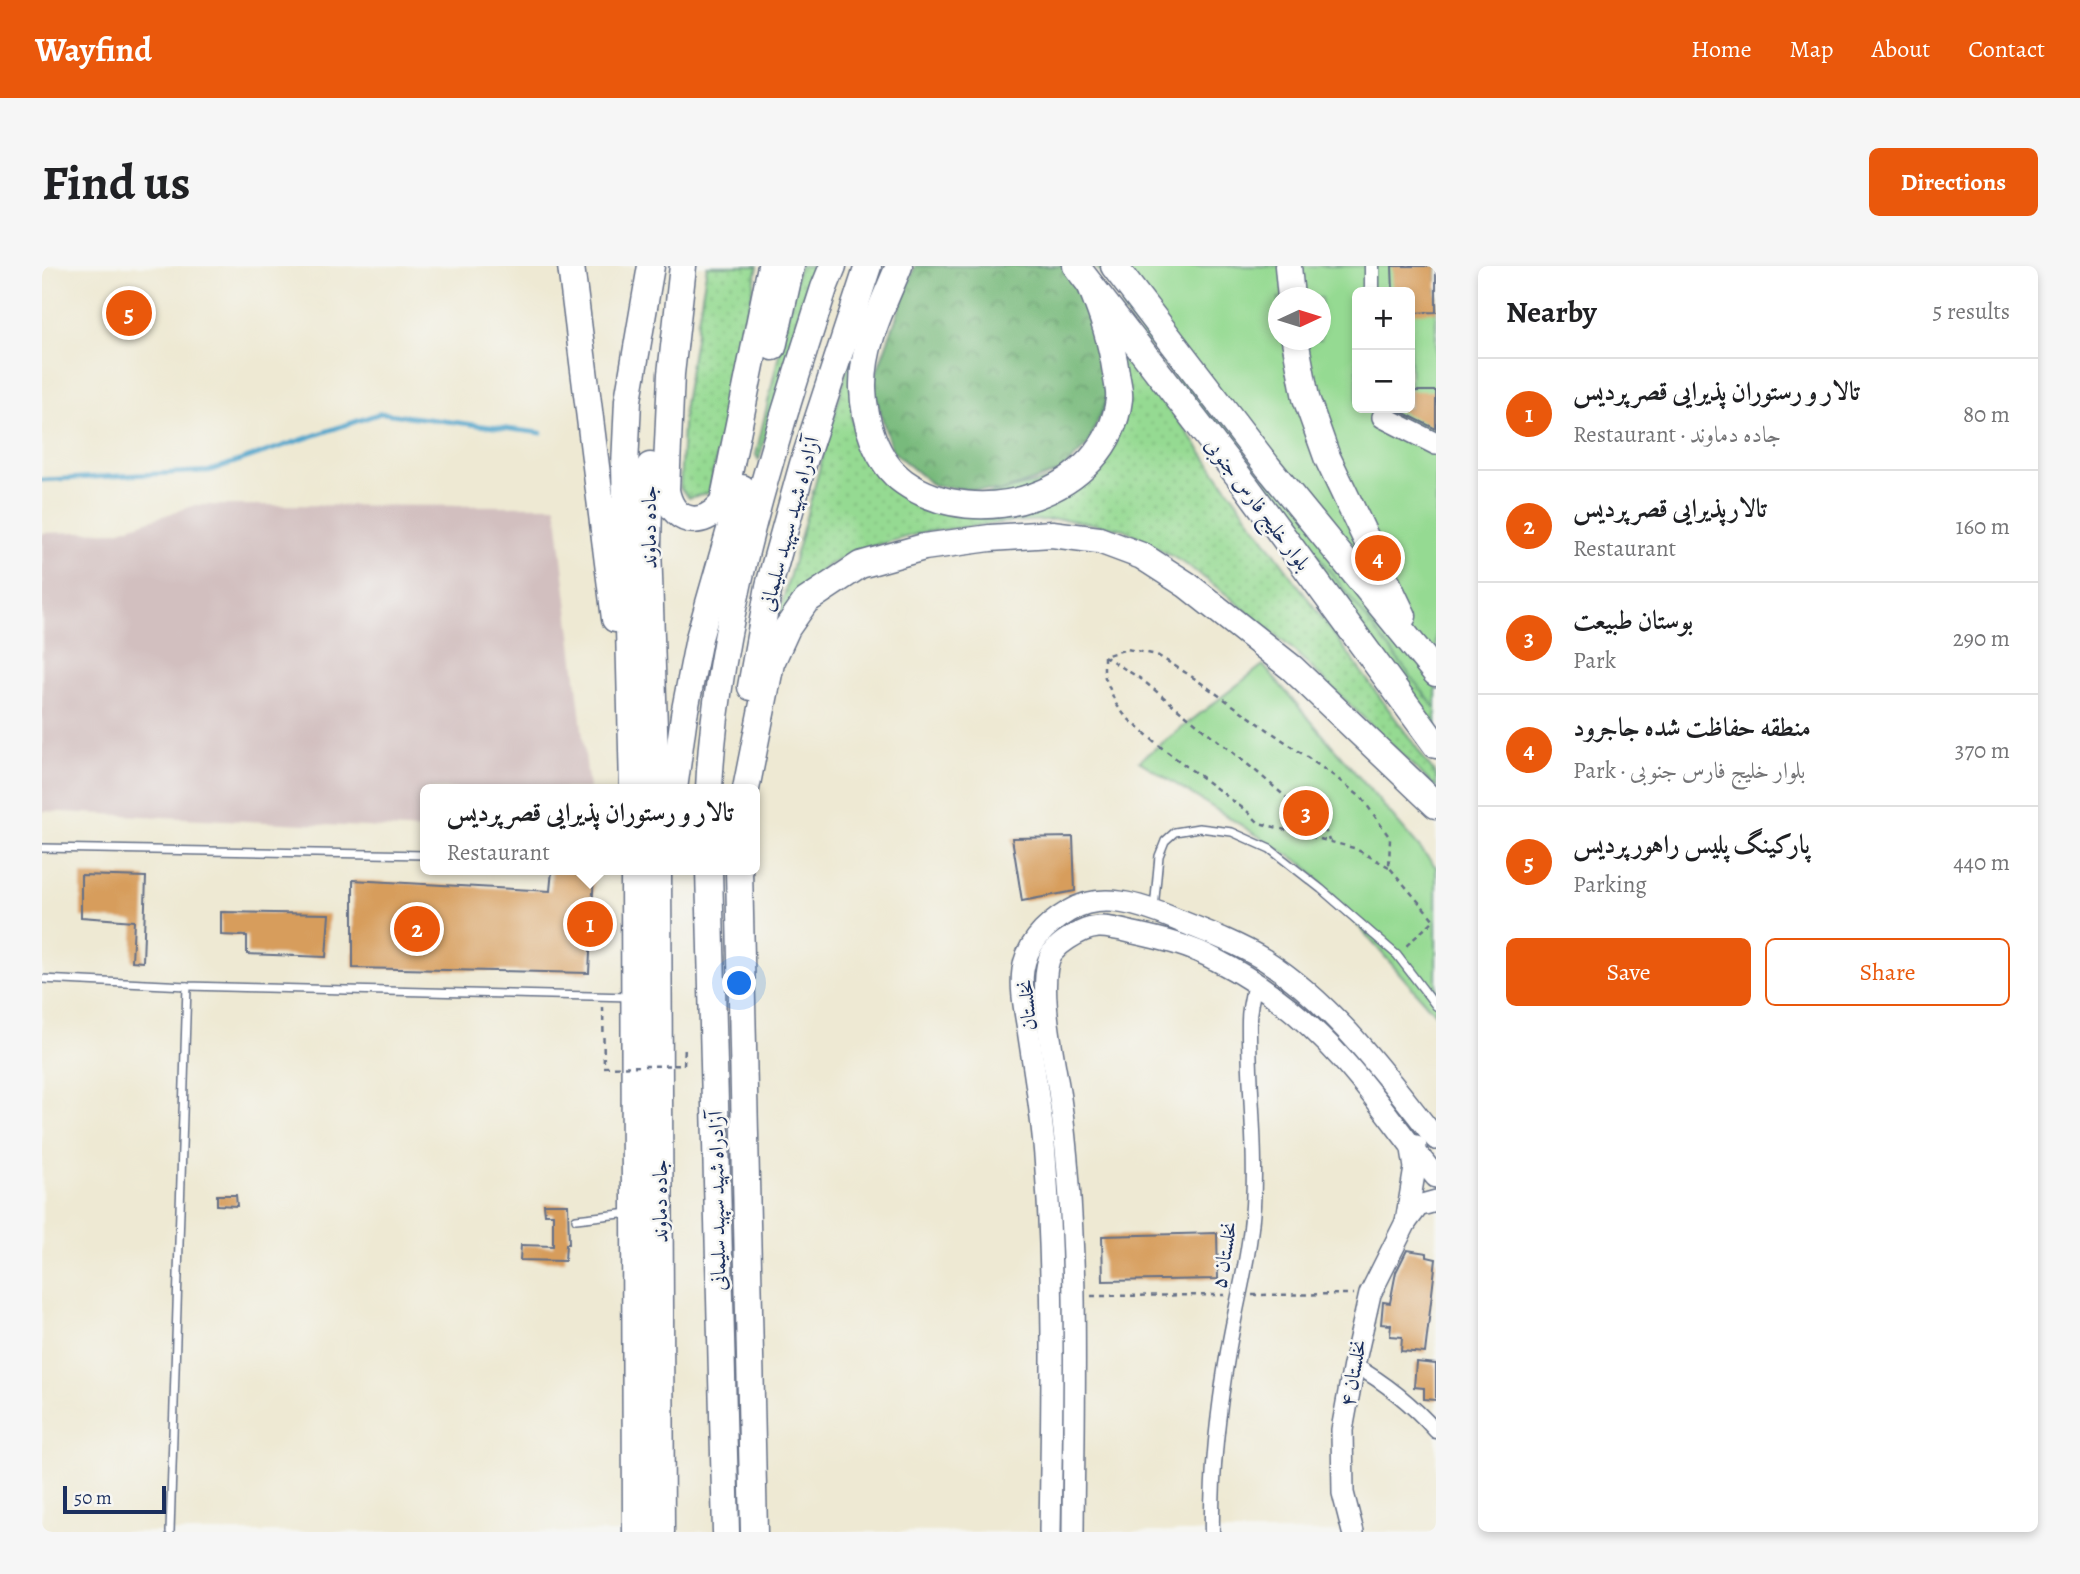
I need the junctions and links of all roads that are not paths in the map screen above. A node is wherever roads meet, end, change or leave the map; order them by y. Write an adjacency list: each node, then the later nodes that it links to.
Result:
1 (571, 266): 22 (highway)
2 (651, 266): 22 (highway, جاده دماوند)
3 (677, 266): 25 (highway, جاده دماوند)
4 (683, 266): 5 (highway)
5 (771, 266)
6 (792, 266): 26 (highway)
7 (869, 266): 17 (highway, آزادراه شهید سپهبد سلیمانی)
8 (882, 266): 17 (highway)
9 (899, 266): 14 (highway)
10 (1114, 266): 21 (highway, بلوار خلیج فارس جنوبی)
11 (1288, 266): 15 (highway)
12 (1372, 266): 16 (street)
13 (829, 273): 27 (highway, آزادراه شهید سپهبد سلیمانی)
14 (1084, 276): 23 (highway, بلوار خلیج فارس جنوبی)
15 (1290, 287)
16 (1372, 287)
17 (853, 310): 28 (highway, آزادراه شهید سپهبد سلیمانی)
18 (1297, 350): 21 (highway)
19 (1382, 413): 20 (street)
20 (1436, 444)
21 (1429, 664)
22 (631, 726): 24 (highway, جاده دماوند)
23 (1436, 745)
24 (633, 784)
25 (656, 784)
26 (675, 784)
27 (709, 784)
28 (741, 784)
29 (747, 784): 30 (highway)
30 (1436, 805)
31 (42, 848): 32 (lane)
32 (420, 855)
33 (635, 875): 43 (highway, جاده دماوند)
34 (658, 875): 39 (highway, جاده دماوند)
35 (666, 875): 39 (highway)
36 (709, 875): 57 (highway, آزادراه شهید سپهبد سلیمانی)
37 (739, 875): 58 (highway, آزادراه شهید سپهبد سلیمانی)
38 (1154, 910): 44 (lane); 45 (street, نخلستان); 59 (street, نخلستان)
39 (659, 940): 56 (highway, جاده دماوند)
40 (42, 979): 42 (lane)
41 (1255, 984): 46 (street, نخلستان); 60 (street, نخلستان); 61 (street, نخلستان ۵)
42 (187, 986): 43 (lane); 54 (lane)
43 (635, 997): 49 (highway, جاده دماوند)
44 (1436, 1006)
45 (1434, 1136): 46 (street)
46 (1412, 1149): 47 (street, نخلستان); 51 (street)
47 (1436, 1177)
48 (1436, 1201): 51 (street)
49 (634, 1213): 50 (lane); 55 (highway, جاده دماوند)
50 (576, 1219)
51 (1406, 1222): 52 (street, نخلستان ۴)
52 (1354, 1365): 53 (street); 62 (street, نخلستان ۴)
53 (1436, 1431)
54 (170, 1532)
55 (636, 1532)
56 (661, 1532)
57 (726, 1532)
58 (754, 1532)
59 (1050, 1532)
60 (1073, 1532)
61 (1212, 1532)
62 (1353, 1532)

